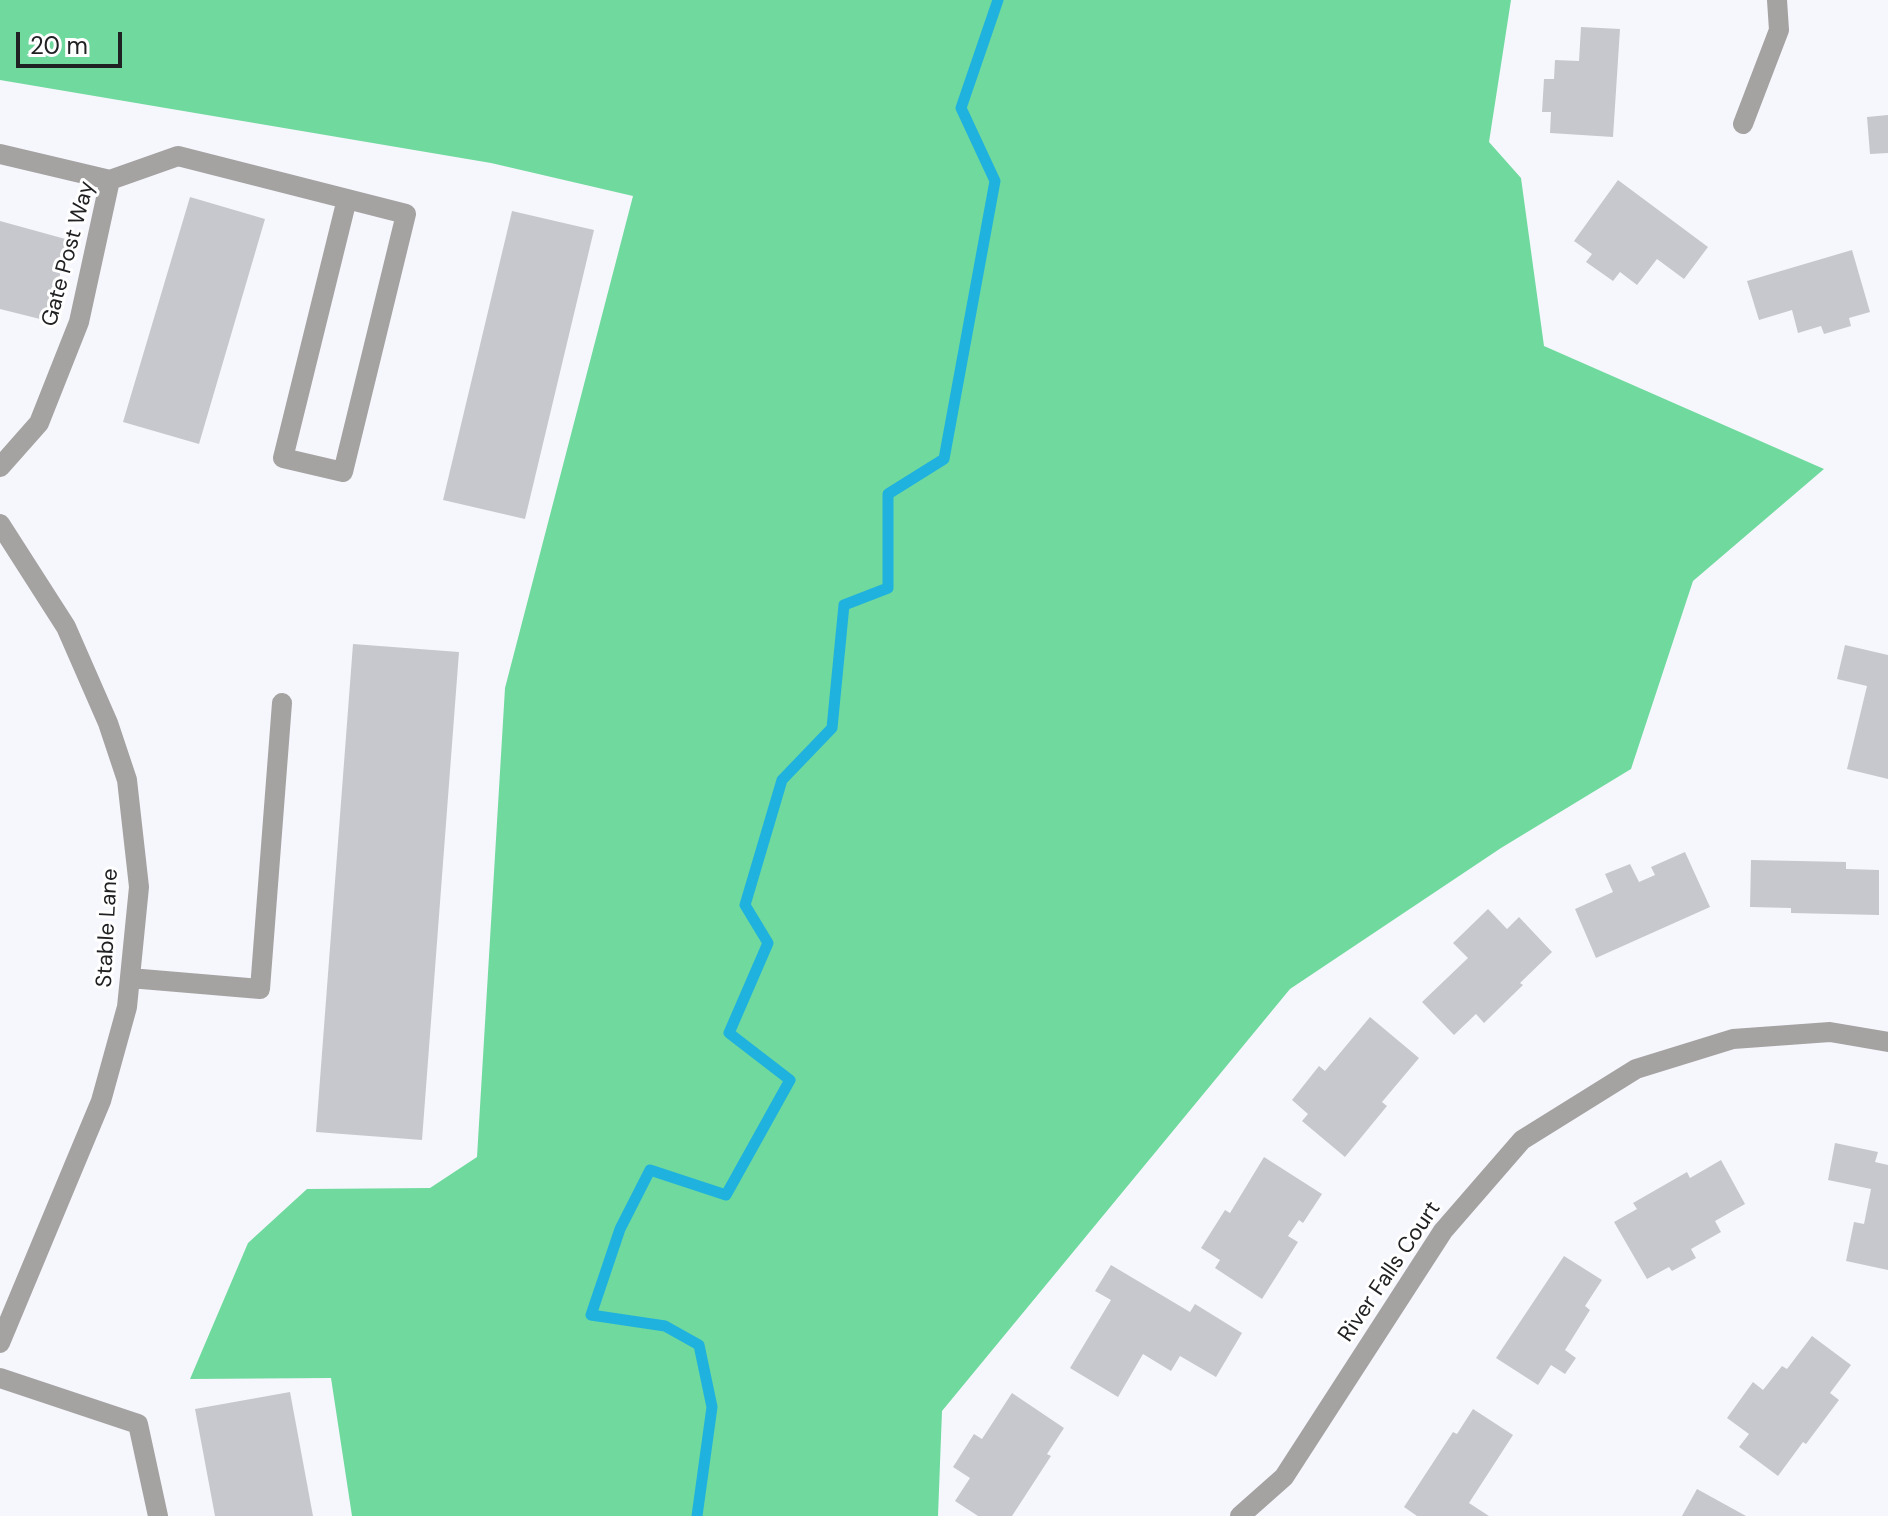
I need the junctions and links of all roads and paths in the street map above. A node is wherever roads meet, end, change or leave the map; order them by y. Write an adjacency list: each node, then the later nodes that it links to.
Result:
1 (1777, 0): 2 (street)
2 (1743, 124)
3 (0, 154): 4 (street)
4 (110, 180): 5 (street, Gate Post Way); 6 (street, Gate Post Way)
5 (347, 199): 5 (street, Gate Post Way)
6 (0, 467)
7 (0, 524): 9 (street, Stable Lane)
8 (282, 703): 9 (street)
9 (130, 978): 11 (street, Stable Lane)
10 (1888, 1042): 14 (street, River Falls Court)
11 (0, 1343)
12 (0, 1378): 13 (street)
13 (158, 1516)
14 (1240, 1516)

